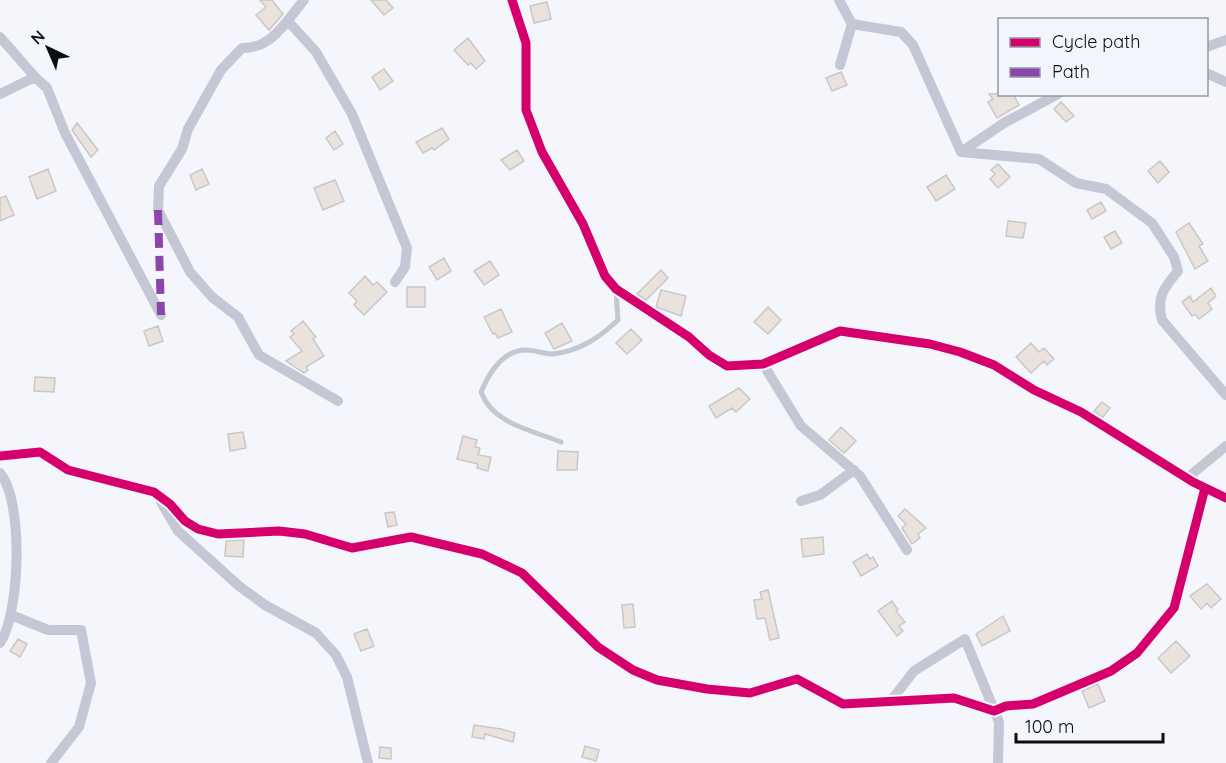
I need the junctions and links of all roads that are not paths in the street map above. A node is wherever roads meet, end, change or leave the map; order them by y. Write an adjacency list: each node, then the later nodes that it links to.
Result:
1 (304, 0): 4 (street)
2 (512, 0): 17 (street)
3 (838, 0): 5 (street)
4 (288, 21): 16 (street); 21 (street)
5 (852, 24): 9 (street); 15 (street)
6 (0, 37): 11 (street)
7 (1226, 40): 8 (street)
8 (1208, 46)
9 (840, 65)
10 (1208, 74): 12 (street)
11 (35, 77): 13 (street); 18 (street)
12 (1226, 82)
13 (0, 94)
14 (1054, 96): 15 (street)
15 (961, 152): 20 (street)
16 (395, 282)
17 (616, 289): 19 (street); 22 (lane)
18 (161, 315)
19 (763, 364): 25 (street); 27 (street)
20 (1226, 395)
21 (338, 401)
22 (561, 441)
23 (1226, 446): 27 (street)
24 (0, 456): 29 (street)
25 (854, 470): 31 (street); 32 (street)
26 (0, 473): 33 (street)
27 (1187, 478): 28 (street)
28 (1205, 488): 30 (street); 36 (street)
29 (154, 492): 35 (street); 38 (street)
30 (1226, 498)
31 (801, 501)
32 (907, 550)
33 (11, 615): 34 (street); 37 (street)
34 (0, 643)
35 (890, 702): 36 (street); 36 (street)
36 (994, 711): 39 (street)
37 (51, 763)
38 (368, 763)
39 (998, 763)

